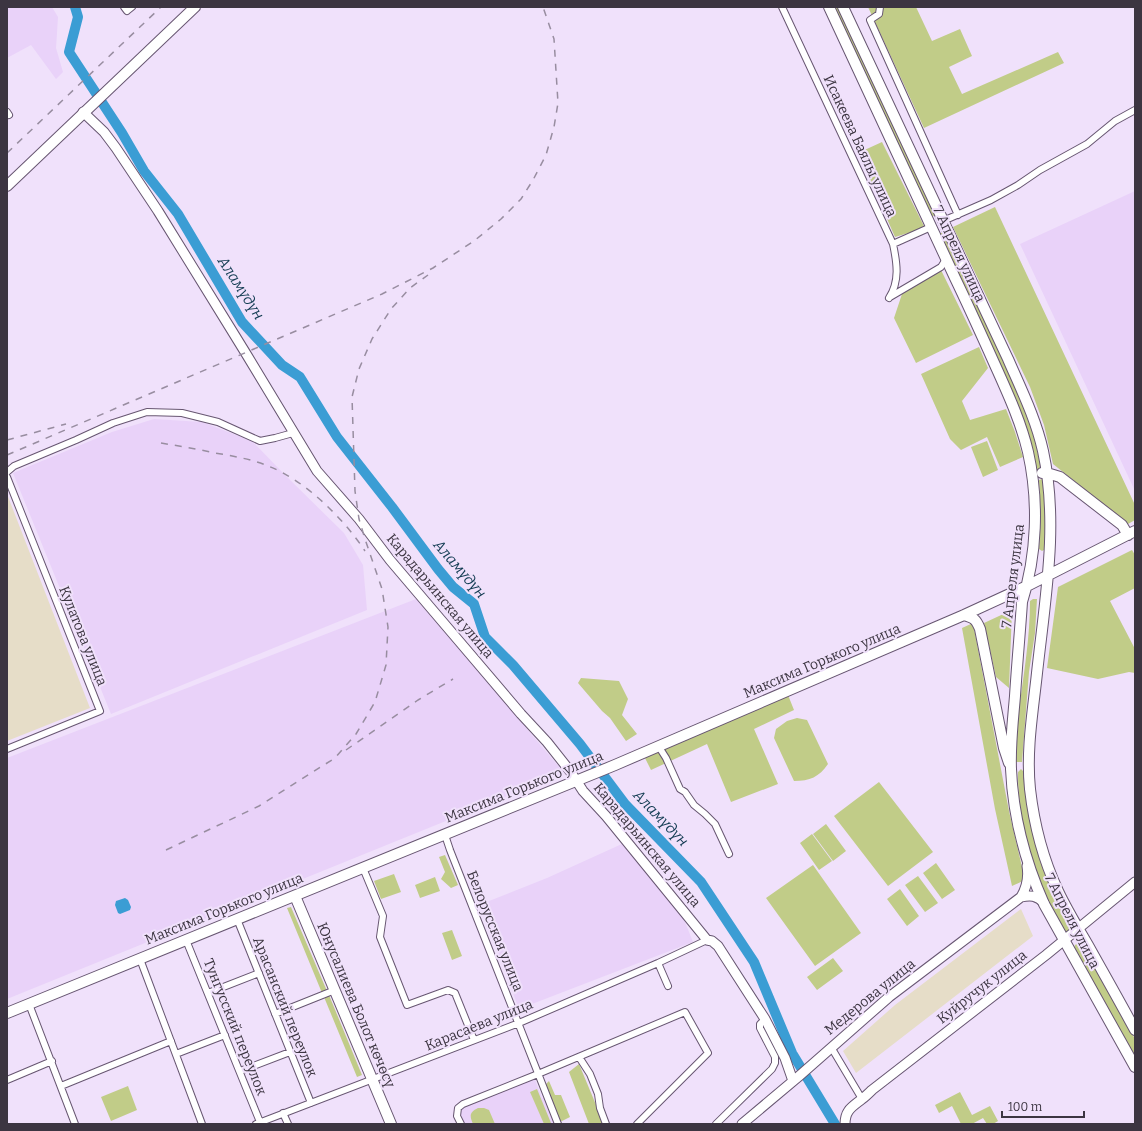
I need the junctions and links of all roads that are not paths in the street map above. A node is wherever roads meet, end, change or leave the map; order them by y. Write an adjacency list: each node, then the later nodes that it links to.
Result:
1 (195, 7): 6 (main road)
2 (783, 7): 12 (street, Исакеева Баялы улица)
3 (829, 7): 11 (main road, 7 Апреля улица)
4 (843, 7): 10 (main road, 7 Апреля улица)
5 (880, 7): 9 (street)
6 (86, 110): 8 (main road); 14 (street, Карадарьинская улица)
7 (1135, 110): 9 (street)
8 (7, 186)
9 (958, 214): 10 (street)
10 (943, 221): 11 (main road); 16 (main road, 7 Апреля улица)
11 (931, 227): 12 (street); 13 (main road, 7 Апреля улица)
12 (893, 244): 13 (street, Исакеева Баялы улица)
13 (946, 259): 17 (main road, 7 Апреля улица)
14 (293, 433): 15 (street); 27 (street, Карадарьинская улица)
15 (7, 472)
16 (1047, 473): 17 (main road); 19 (main road); 20 (main road, 7 Апреля улица)
17 (1032, 474): 21 (main road, 7 Апреля улица)
18 (7, 477): 24 (street, Кулатова улица)
19 (1131, 533): 20 (main road, Максима Горького улица)
20 (1047, 576): 21 (main road, Максима Горького улица); 25 (main road, 7 Апреля улица)
21 (1027, 586): 22 (main road, Максима Горького улица); 26 (main road, 7 Апреля улица)
22 (964, 616): 23 (main road, Максима Горького улица); 26 (main road)
23 (659, 747): 27 (main road, Максима Горького улица); 29 (street)
24 (7, 749)
25 (1029, 765): 26 (main road); 37 (main road, 7 Апреля улица)
26 (1011, 768): 30 (main road, 7 Апреля улица)
27 (577, 781): 28 (main road, Максима Горького улица); 39 (street, Карадарьинская улица)
28 (445, 835): 31 (main road, Максима Горького улица); 51 (street, Белорусская улица)
29 (729, 854)
30 (1026, 855): 34 (street, Медерова улица); 35 (main road, 7 Апреля улица)
31 (363, 868): 33 (main road, Максима Горького улица); 54 (street)
32 (1135, 882): 37 (street, Куйручук улица)
33 (295, 896): 36 (main road, Максима Горького улица); 45 (main road, Юнусалиева Болот көчөсү)
34 (1020, 897): 35 (street); 56 (street, Медерова улица)
35 (1044, 903): 40 (main road, 7 Апреля улица)
36 (237, 919): 38 (main road, Максима Горького улица); 43 (street, Арасанский переулок)
37 (1078, 928): 40 (street, Куйручук улица); 52 (main road, 7 Апреля улица)
38 (186, 940): 41 (main road, Максима Горького улица); 46 (street, Тунгусский переулок)
39 (707, 940): 42 (street, Карасаева улица); 50 (street, Карадарьинская улица)
40 (1064, 940): 61 (main road, 7 Апреля улица); 68 (street, Куйручук улица)
41 (140, 959): 47 (main road, Максима Горького улица); 55 (street)
42 (658, 963): 44 (street); 51 (street, Карасаева улица)
43 (259, 973): 46 (street); 49 (street, Арасанский переулок)
44 (668, 986)
45 (335, 990): 49 (street); 64 (main road, Юнусалиева Болот көчөсү)
46 (208, 994): 53 (street, Тунгусский переулок)
47 (29, 1004): 48 (main road, Максима Горького улица); 60 (street)
48 (7, 1013)
49 (275, 1014): 57 (street, Арасанский переулок)
50 (765, 1018): 65 (street, Карадарьинская улица); 80 (street)
51 (518, 1023): 54 (street, Карасаева улица); 63 (street, Белорусская улица)
52 (1135, 1030)
53 (225, 1035): 58 (street); 62 (street, Тунгусский переулок)
54 (474, 1040): 64 (street, Карасаева улица)
55 (171, 1041): 58 (street); 67 (street)
56 (831, 1047): 65 (street, Медерова улица); 68 (street)
57 (290, 1052): 62 (street); 69 (street, Арасанский переулок)
58 (176, 1054): 73 (street)
59 (579, 1057): 63 (street); 78 (street); 79 (street)
60 (52, 1061): 66 (street); 67 (street)
61 (1135, 1066)
62 (240, 1071): 71 (street, Тунгусский переулок)
63 (538, 1074): 76 (street); 77 (street, Белорусская улица)
64 (372, 1079): 69 (street, Карасаева улица); 75 (main road, Юнусалиева Болот көчөсү)
65 (796, 1079): 81 (street, Медерова улица)
66 (7, 1080)
67 (61, 1086): 72 (street)
68 (860, 1095): 82 (street, Куйручук улица)
69 (311, 1103): 70 (street, Карасаева улица)
70 (283, 1113): 71 (street, Карасаева улица); 74 (street)
71 (258, 1123)
72 (75, 1124)
73 (202, 1124)
74 (288, 1124)
75 (391, 1124)
76 (461, 1124)
77 (558, 1124)
78 (606, 1124)
79 (637, 1124)
80 (716, 1124)
81 (742, 1124)
82 (845, 1124)

